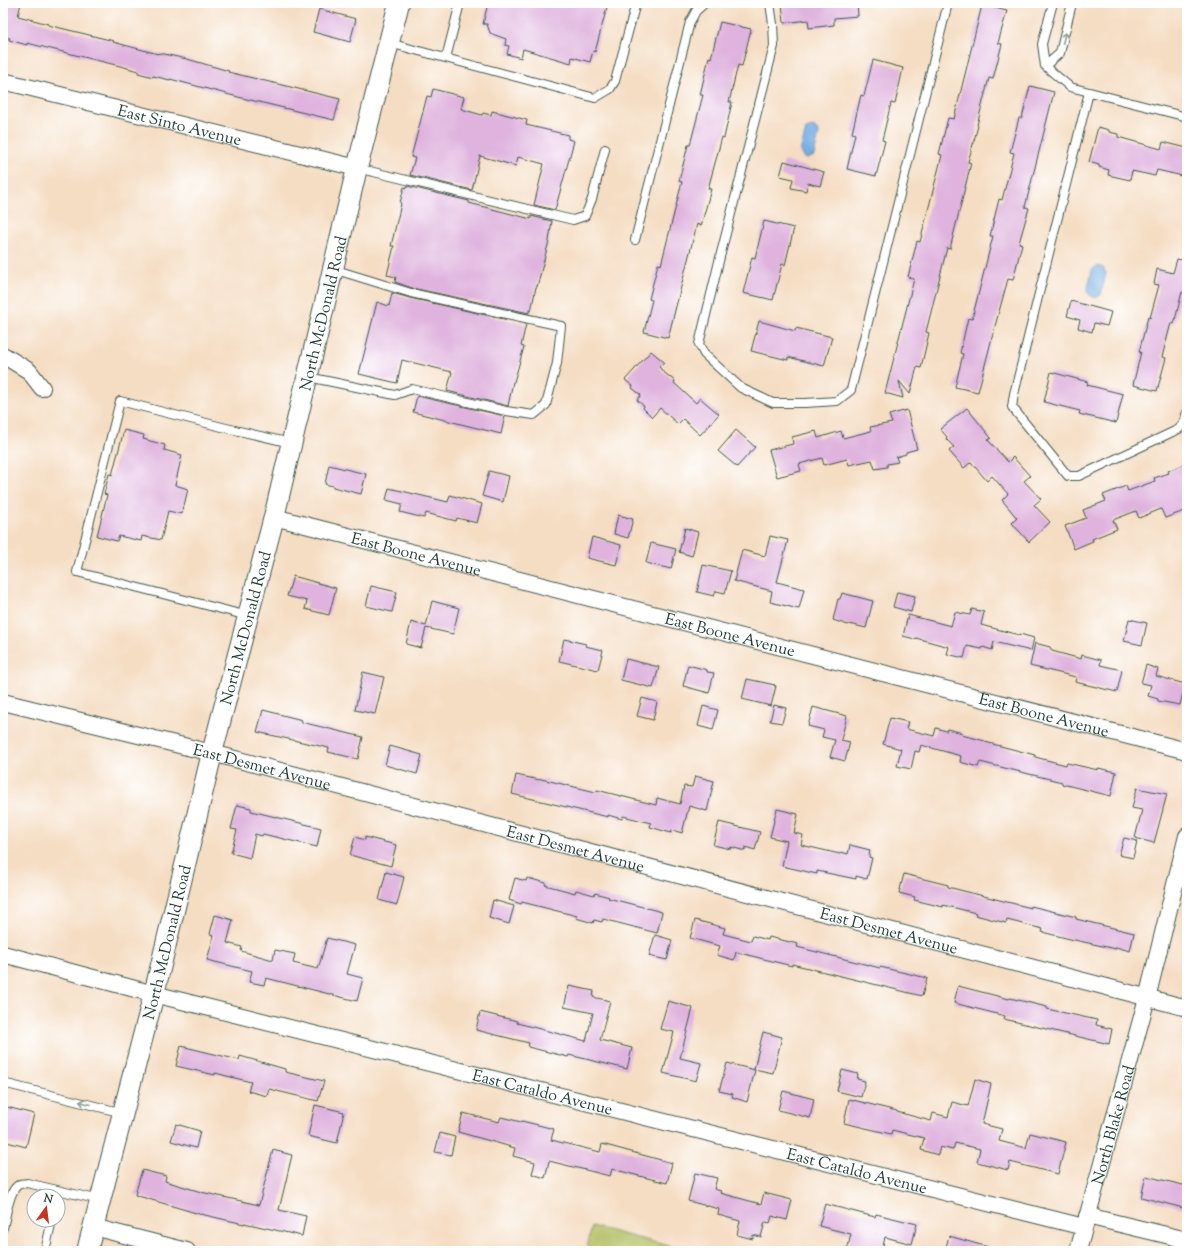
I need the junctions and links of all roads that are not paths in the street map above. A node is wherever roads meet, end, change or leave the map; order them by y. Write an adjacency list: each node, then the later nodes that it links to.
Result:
1 (399, 3): 9 (street, North McDonald Road)
2 (460, 3): 10 (lane)
3 (636, 3): 10 (lane)
4 (705, 3): 17 (lane)
5 (770, 3): 6 (lane)
6 (948, 3)
7 (1052, 3): 11 (lane)
8 (1072, 3): 11 (lane, one-way to 8)
9 (389, 43): 10 (lane); 16 (street, North McDonald Road)
10 (446, 58)
11 (1045, 66): 13 (lane)
12 (3, 81): 16 (street, East Sinto Avenue)
13 (1090, 92): 14 (lane); 22 (lane)
14 (1187, 117)
15 (605, 149): 16 (lane)
16 (357, 168): 18 (street, North McDonald Road)
17 (635, 240)
18 (333, 269): 20 (street, North McDonald Road); 20 (lane)
19 (3, 355): 21 (street)
20 (308, 377): 23 (street, North McDonald Road)
21 (42, 388)
22 (1187, 410)
23 (292, 443): 24 (street, North McDonald Road); 25 (lane)
24 (274, 517): 25 (street, North McDonald Road); 27 (street, East Boone Avenue)
25 (248, 616): 28 (street, North McDonald Road)
26 (3, 702): 28 (street, East Desmet Avenue)
27 (1187, 751)
28 (212, 753): 31 (street, North McDonald Road); 32 (street, East Desmet Avenue)
29 (1187, 836): 32 (street, North Blake Road)
30 (3, 954): 31 (street, East Cataldo Avenue)
31 (154, 994): 35 (street, North McDonald Road); 39 (street, East Cataldo Avenue)
32 (1147, 998): 33 (street); 39 (street, North Blake Road)
33 (1187, 1008)
34 (3, 1083): 35 (lane, one-way to 34)
35 (123, 1113): 38 (street, North McDonald Road)
36 (42, 1188): 41 (lane)
37 (66, 1194): 38 (lane)
38 (100, 1200): 40 (street, North McDonald Road)
39 (1085, 1221): 43 (street, East Cataldo Avenue); 47 (street, North Blake Road)
40 (93, 1227): 45 (street, North McDonald Road); 46 (street)
41 (3, 1228)
42 (50, 1228): 44 (lane)
43 (1187, 1240)
44 (45, 1251)
45 (87, 1251)
46 (187, 1251)
47 (1078, 1251)

